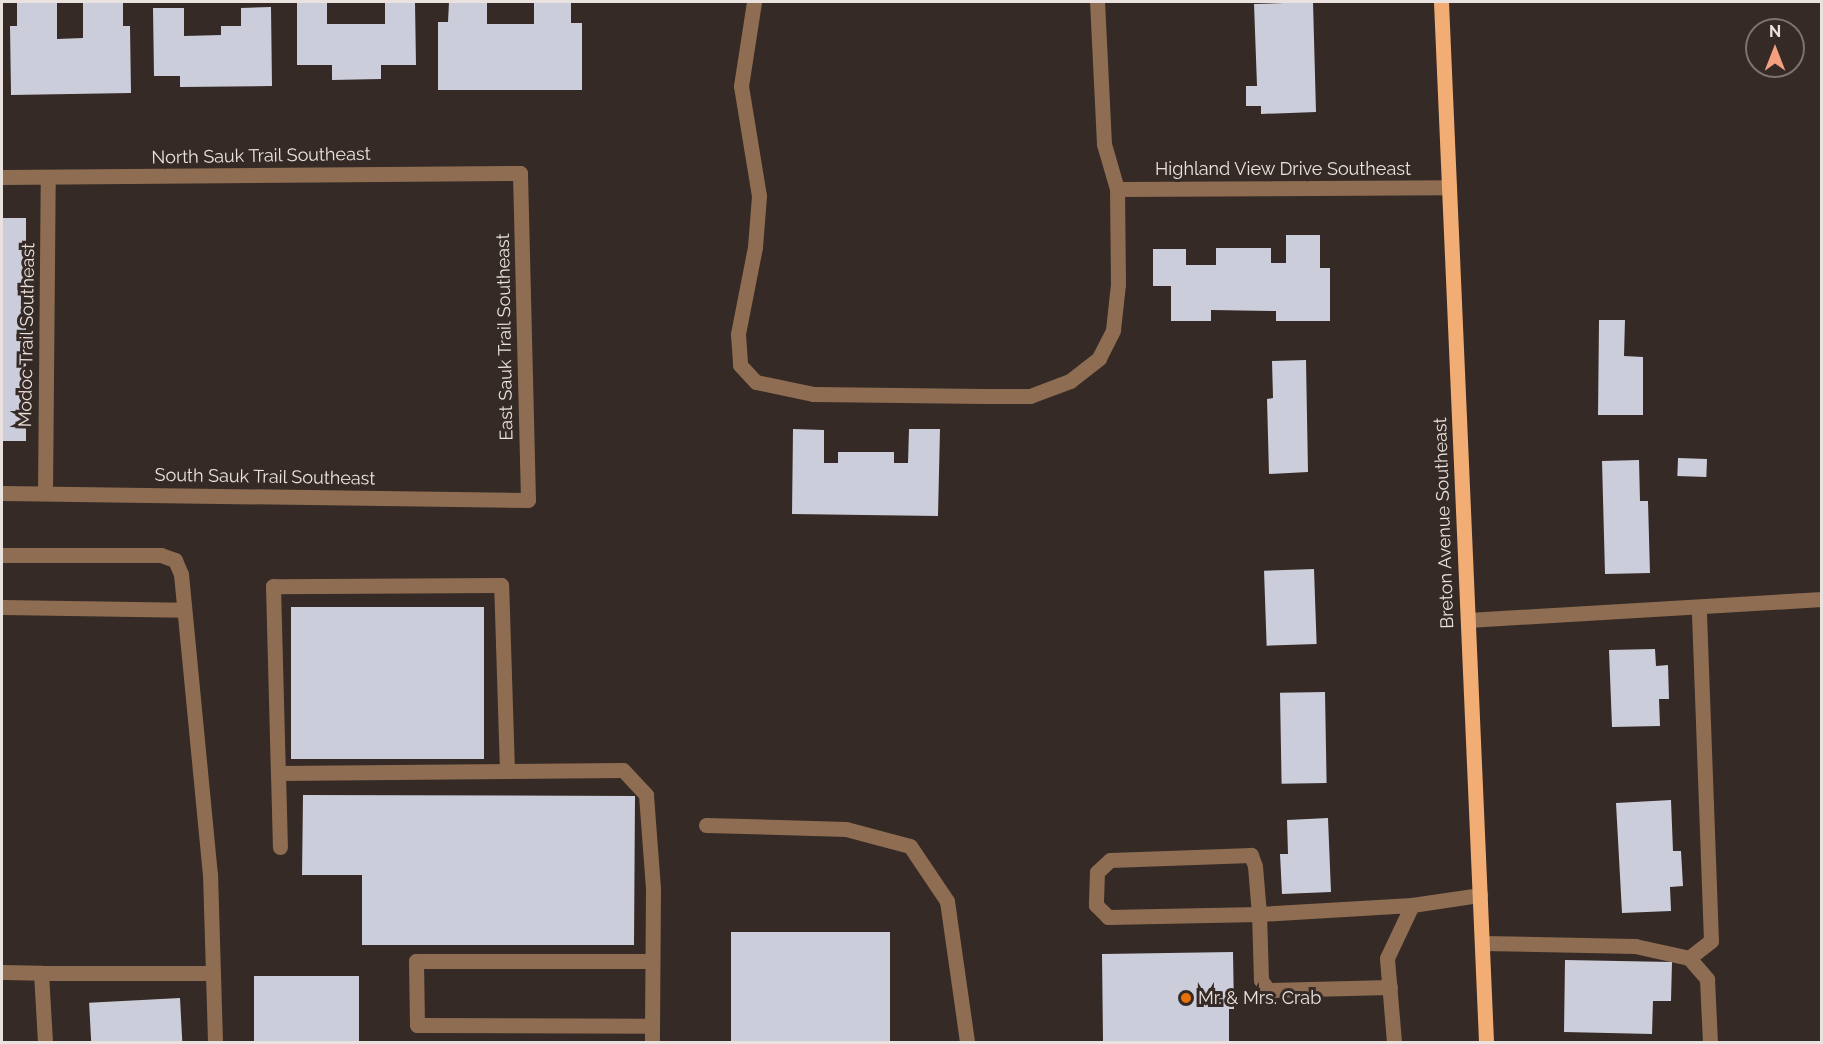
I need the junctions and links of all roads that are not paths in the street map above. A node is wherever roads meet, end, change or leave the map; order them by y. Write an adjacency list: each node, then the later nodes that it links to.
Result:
1 (754, 2): 8 (street)
2 (1097, 2): 8 (street)
3 (1441, 2): 7 (main road, Breton Avenue Southeast)
4 (520, 173): 6 (street, North Sauk Trail Southeast); 11 (street, East Sauk Trail Southeast)
5 (2, 177): 6 (street, North Sauk Trail Southeast)
6 (48, 177): 10 (street, Modoc Trail Southeast)
7 (1449, 188): 8 (street, Highland View Drive Southeast); 17 (main road, Breton Avenue Southeast)
8 (1117, 189)
9 (2, 493): 10 (street, South Sauk Trail Southeast)
10 (45, 493): 11 (street, South Sauk Trail Southeast)
11 (528, 500)
12 (2, 555): 16 (street)
13 (1821, 599): 15 (street)
14 (2, 607): 16 (street)
15 (1699, 607): 17 (street); 26 (street)
16 (184, 610): 30 (street)
17 (1468, 620): 22 (main road, Breton Avenue Southeast)
18 (507, 771): 19 (street); 19 (street); 27 (street)
19 (278, 773): 21 (street)
20 (706, 825): 36 (street)
21 (279, 847)
22 (1480, 895): 23 (street); 25 (main road, Breton Avenue Southeast)
23 (1412, 905): 24 (street); 31 (street)
24 (1259, 914): 24 (street); 31 (street)
25 (1482, 943): 26 (street); 38 (main road, Breton Avenue Southeast)
26 (1689, 958): 39 (street)
27 (650, 961): 32 (street); 32 (street)
28 (2, 972): 29 (street)
29 (41, 973): 30 (street); 33 (street)
30 (213, 973): 34 (street)
31 (1390, 987): 37 (street)
32 (652, 1026): 35 (street)
33 (45, 1042)
34 (215, 1042)
35 (652, 1042)
36 (967, 1042)
37 (1394, 1042)
38 (1486, 1042)
39 (1710, 1042)

